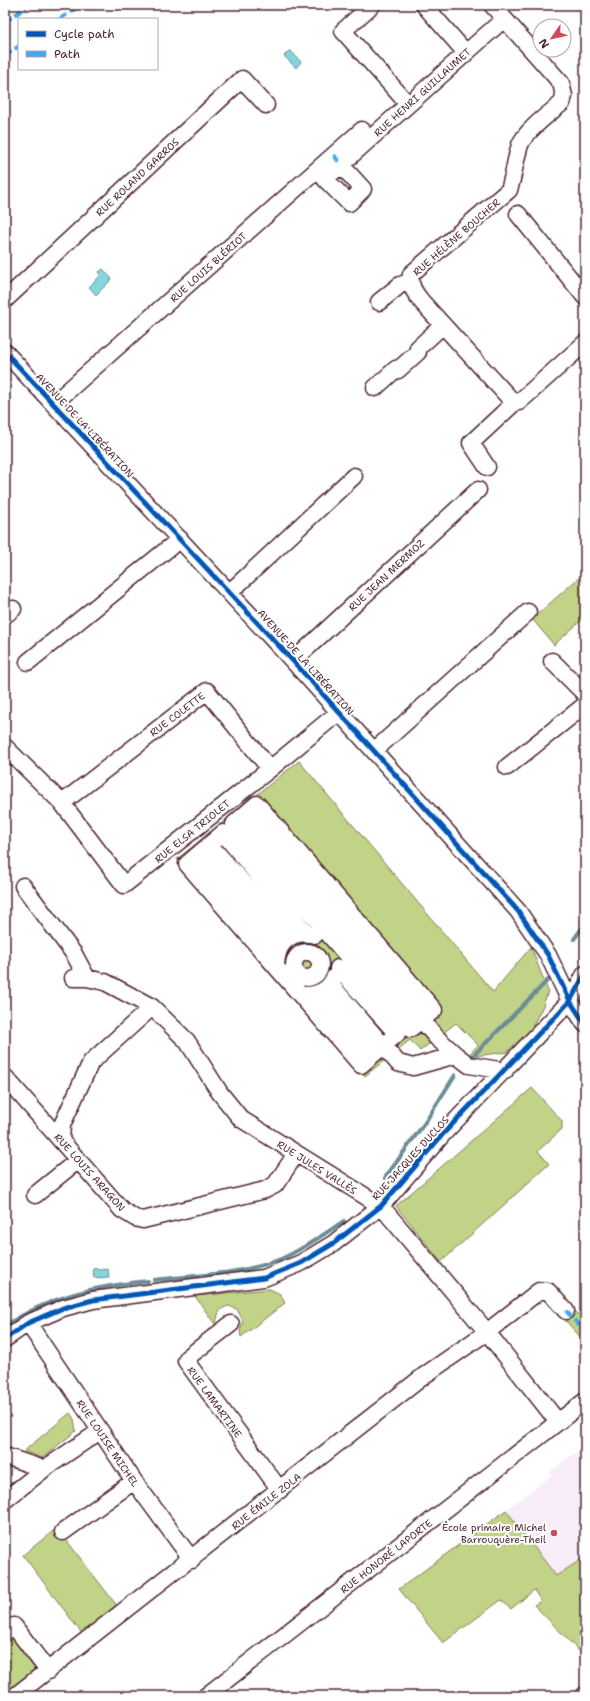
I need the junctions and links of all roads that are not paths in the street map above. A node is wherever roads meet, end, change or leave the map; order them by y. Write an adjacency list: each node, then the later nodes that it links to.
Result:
1 (372, 5): 6 (street)
2 (424, 5): 5 (street)
3 (492, 5): 4 (street)
4 (504, 19): 5 (street, RUE HENRI GUILLAUMET); 11 (street, RUE HÉLÈNE BOUCHER)
5 (466, 53): 6 (street, RUE HENRI GUILLAUMET)
6 (408, 104): 9 (street, RUE HENRI GUILLAUMET)
7 (266, 105): 13 (street, RUE ROLAND GARROS)
8 (362, 130): 20 (street, RUE LOUIS BLÉRIOT)
9 (341, 165)
10 (518, 214): 12 (street)
11 (410, 282): 14 (street); 15 (street, RUE HÉLÈNE BOUCHER)
12 (585, 297)
13 (5, 300)
14 (379, 302)
15 (443, 325): 18 (street); 19 (street, RUE HÉLÈNE BOUCHER)
16 (585, 343): 19 (street)
17 (5, 352): 20 (street, AVENUE DE LA LIBÉRATION)
18 (375, 388)
19 (514, 403): 21 (street)
20 (53, 404): 24 (street, AVENUE DE LA LIBÉRATION)
21 (487, 467)
22 (354, 476): 25 (street)
23 (478, 490): 27 (street, RUE JEAN MERMOZ)
24 (180, 540): 25 (street, AVENUE DE LA LIBÉRATION); 29 (street)
25 (230, 592): 27 (street, AVENUE DE LA LIBÉRATION)
26 (528, 612): 34 (street)
27 (293, 661): 32 (street, AVENUE DE LA LIBÉRATION)
28 (552, 661): 30 (street)
29 (28, 662)
30 (585, 694)
31 (585, 706): 35 (street)
32 (339, 712): 34 (street, AVENUE DE LA LIBÉRATION); 36 (street, RUE ELSA TRIOLET)
33 (5, 746): 37 (street, RUE ELSA TRIOLET)
34 (375, 750): 48 (street, AVENUE DE LA LIBÉRATION)
35 (507, 767)
36 (270, 769): 37 (street, RUE COLETTE); 37 (street, RUE ELSA TRIOLET)
37 (62, 803)
38 (246, 814): 52 (street)
39 (204, 849): 41 (street); 42 (street); 46 (street)
40 (23, 886): 49 (street, RUE JULES VALLÈS)
41 (307, 934): 42 (street); 43 (street)
42 (286, 941): 46 (street); 46 (street)
43 (321, 952): 44 (street); 46 (street)
44 (338, 968): 47 (street); 51 (street)
45 (585, 974): 48 (street, RUE JACQUES DUCLOS)
46 (296, 975): 47 (street); 47 (street); 51 (street)
47 (325, 989): 51 (street)
48 (570, 1001): 50 (street, AVENUE DE LA LIBÉRATION); 53 (street, RUE JACQUES DUCLOS)
49 (152, 1007): 55 (street); 56 (street, RUE JULES VALLÈS)
50 (585, 1024)
51 (378, 1051): 52 (street)
52 (456, 1055): 53 (street)
53 (505, 1070): 59 (street, RUE JACQUES DUCLOS)
54 (5, 1077): 55 (street, RUE LOUIS ARAGON)
55 (61, 1141): 57 (street, RUE LOUIS ARAGON)
56 (296, 1154): 57 (street, RUE LOUIS ARAGON); 59 (street, RUE JULES VALLÈS)
57 (77, 1161): 58 (street)
58 (35, 1195)
59 (380, 1206): 61 (street, RUE JACQUES DUCLOS); 63 (street, RUE JULES VALLÈS)
60 (566, 1311): 63 (street, RUE ÉMILE ZOLA)
61 (28, 1324): 64 (street, RUE JACQUES DUCLOS); 67 (street, RUE LOUISE MICHEL)
62 (231, 1324): 71 (street, RUE LAMARTINE)
63 (487, 1332): 66 (street, RUE JULES VALLÈS); 71 (street, RUE ÉMILE ZOLA)
64 (5, 1339)
65 (585, 1402): 66 (street, RUE HONORÉ LAPORTE)
66 (558, 1422): 78 (street, RUE HONORÉ LAPORTE)
67 (100, 1431): 69 (street); 70 (street, RUE LOUISE MICHEL)
68 (5, 1456): 69 (street)
69 (44, 1469): 72 (street)
70 (134, 1481): 73 (street); 74 (street, RUE LOUISE MICHEL)
71 (280, 1490): 74 (street, RUE ÉMILE ZOLA)
72 (5, 1500)
73 (63, 1532)
74 (192, 1560): 76 (street, RUE ÉMILE ZOLA)
75 (5, 1632): 76 (street)
76 (48, 1671): 77 (street, RUE ÉMILE ZOLA)
77 (16, 1696)
78 (206, 1696)

